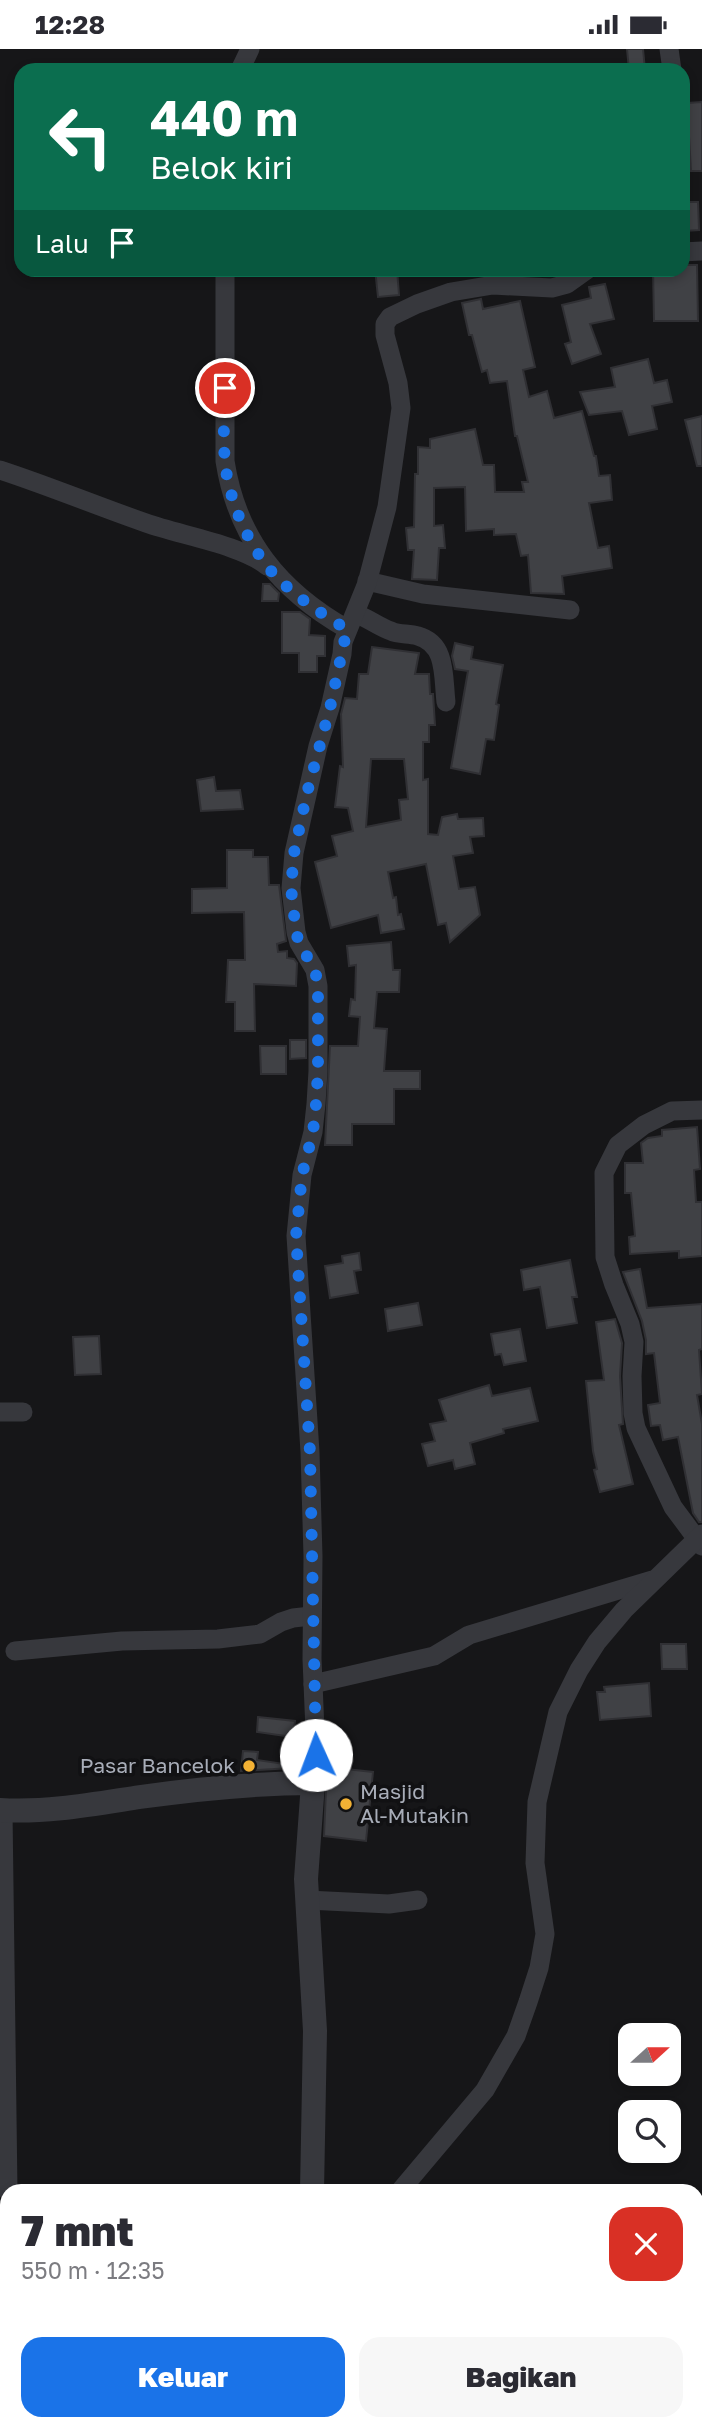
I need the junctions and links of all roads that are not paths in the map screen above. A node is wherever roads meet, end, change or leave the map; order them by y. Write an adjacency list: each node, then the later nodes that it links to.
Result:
1 (225, 277): 4 (street)
2 (577, 277): 5 (street)
3 (0, 470): 4 (street)
4 (268, 566): 7 (street)
5 (367, 582): 6 (street); 7 (street)
6 (570, 610)
7 (353, 618): 8 (street); 14 (street)
8 (446, 702)
9 (702, 1110): 12 (street)
10 (0, 1412): 11 (street)
11 (23, 1412)
12 (700, 1540): 13 (street)
13 (655, 1579): 16 (street); 23 (street)
14 (312, 1616): 15 (street); 16 (street)
15 (15, 1651)
16 (313, 1684): 17 (street)
17 (313, 1783): 18 (street); 19 (street)
18 (2, 1811): 21 (street)
19 (307, 1900): 20 (street); 22 (street)
20 (418, 1900)
21 (8, 2184)
22 (312, 2184)
23 (406, 2184)

